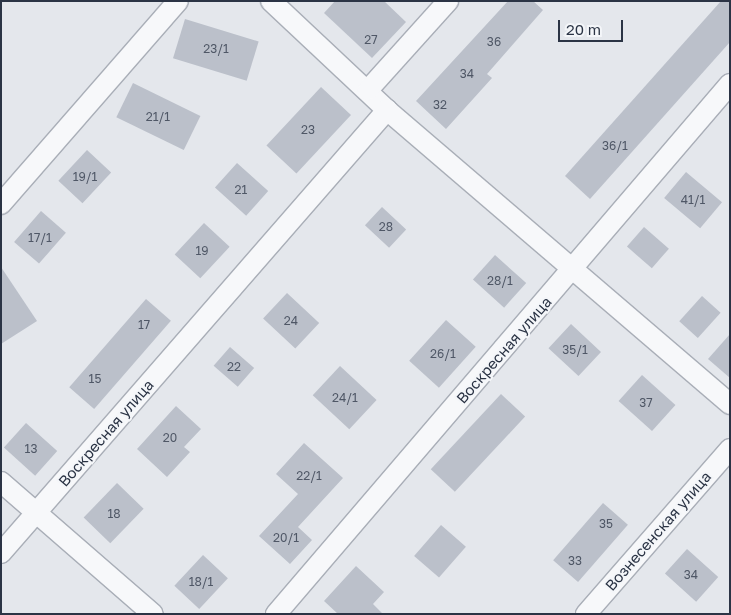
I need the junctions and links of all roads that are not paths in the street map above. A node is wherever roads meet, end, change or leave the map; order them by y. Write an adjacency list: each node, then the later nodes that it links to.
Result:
1 (178, 1): 7 (street)
2 (271, 1): 5 (street)
3 (448, 1): 5 (street)
4 (730, 84): 8 (street, Воскресная улица)
5 (368, 90): 6 (street)
6 (388, 110): 8 (street); 12 (street, Воскресная улица)
7 (1, 204)
8 (572, 271): 9 (street); 15 (street, Воскресная улица)
9 (730, 404)
10 (730, 449): 16 (street, Вознесенская улица)
11 (1, 482): 12 (street)
12 (37, 512): 13 (street, Воскресная улица); 14 (street)
13 (1, 553)
14 (153, 614)
15 (276, 614)
16 (586, 614)

